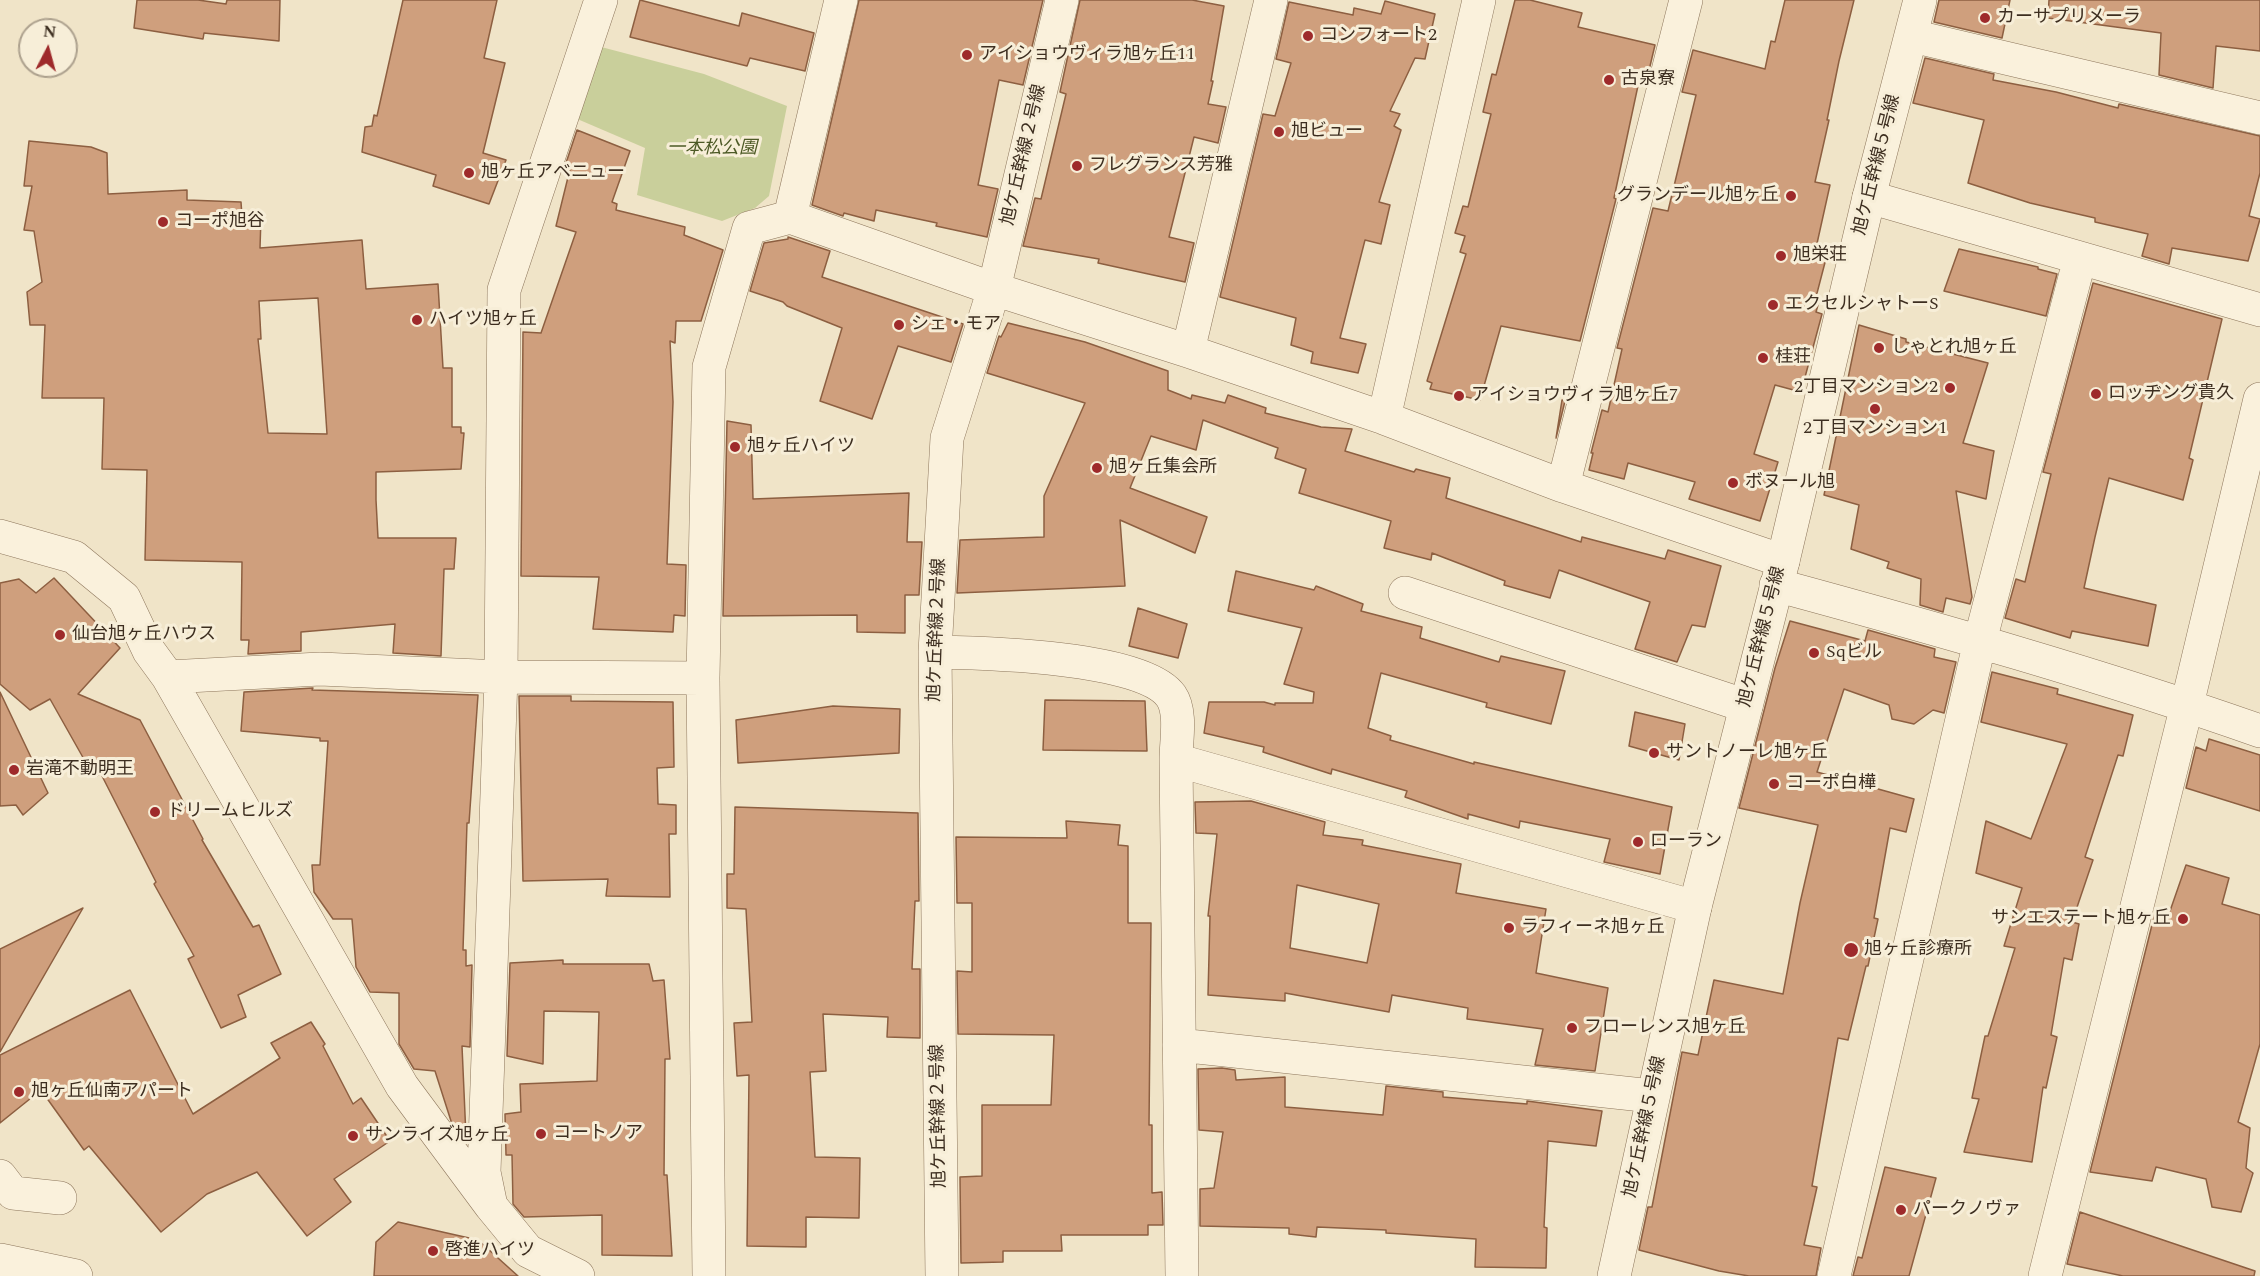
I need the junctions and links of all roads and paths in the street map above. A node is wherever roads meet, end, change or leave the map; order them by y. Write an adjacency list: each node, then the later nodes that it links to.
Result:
1 (602, 0): 26 (street)
2 (841, 0): 11 (street)
3 (1062, 0): 13 (street, 旭ケ丘幹線２号線)
4 (1271, 0): 15 (street)
5 (1479, 0): 17 (street)
6 (1686, 0): 19 (street)
7 (1920, 0): 8 (street, 旭ケ丘幹線５号線)
8 (1912, 36): 9 (street); 10 (street, 旭ケ丘幹線５号線)
9 (2260, 118)
10 (1869, 197): 12 (street); 21 (street, 旭ケ丘幹線５号線)
11 (790, 217): 13 (street); 27 (street)
12 (2080, 258): 14 (street); 23 (street)
13 (994, 289): 15 (street); 24 (street, 旭ケ丘幹線２号線)
14 (2260, 310)
15 (1188, 351): 17 (street)
16 (2260, 399): 18 (street)
17 (1384, 418): 19 (street)
18 (2251, 478): 28 (street)
19 (1563, 486): 21 (street)
20 (0, 536): 25 (street)
21 (1779, 573): 23 (street); 29 (street, 旭ケ丘幹線５号線)
22 (1405, 593): 29 (street)
23 (1980, 641): 28 (street); 45 (street)
24 (935, 652): 31 (street); 42 (street, 旭ケ丘幹線２号線)
25 (168, 677): 26 (street); 37 (street)
26 (501, 677): 27 (street); 37 (street)
27 (703, 678): 41 (street)
28 (2187, 705): 30 (street); 46 (street)
29 (1746, 706): 32 (street, 旭ケ丘幹線５号線)
30 (2260, 731)
31 (1176, 760): 32 (street); 33 (street)
32 (1695, 907): 34 (street, 旭ケ丘幹線５号線)
33 (1179, 1045): 34 (street); 43 (street)
34 (1652, 1096): 44 (street, 旭ケ丘幹線５号線)
35 (0, 1176): 36 (street)
36 (60, 1198)
37 (491, 1206): 40 (street)
38 (0, 1260): 39 (street)
39 (76, 1276)
40 (578, 1276)
41 (709, 1276)
42 (942, 1276)
43 (1182, 1276)
44 (1614, 1276)
45 (1834, 1276)
46 (2045, 1276)

